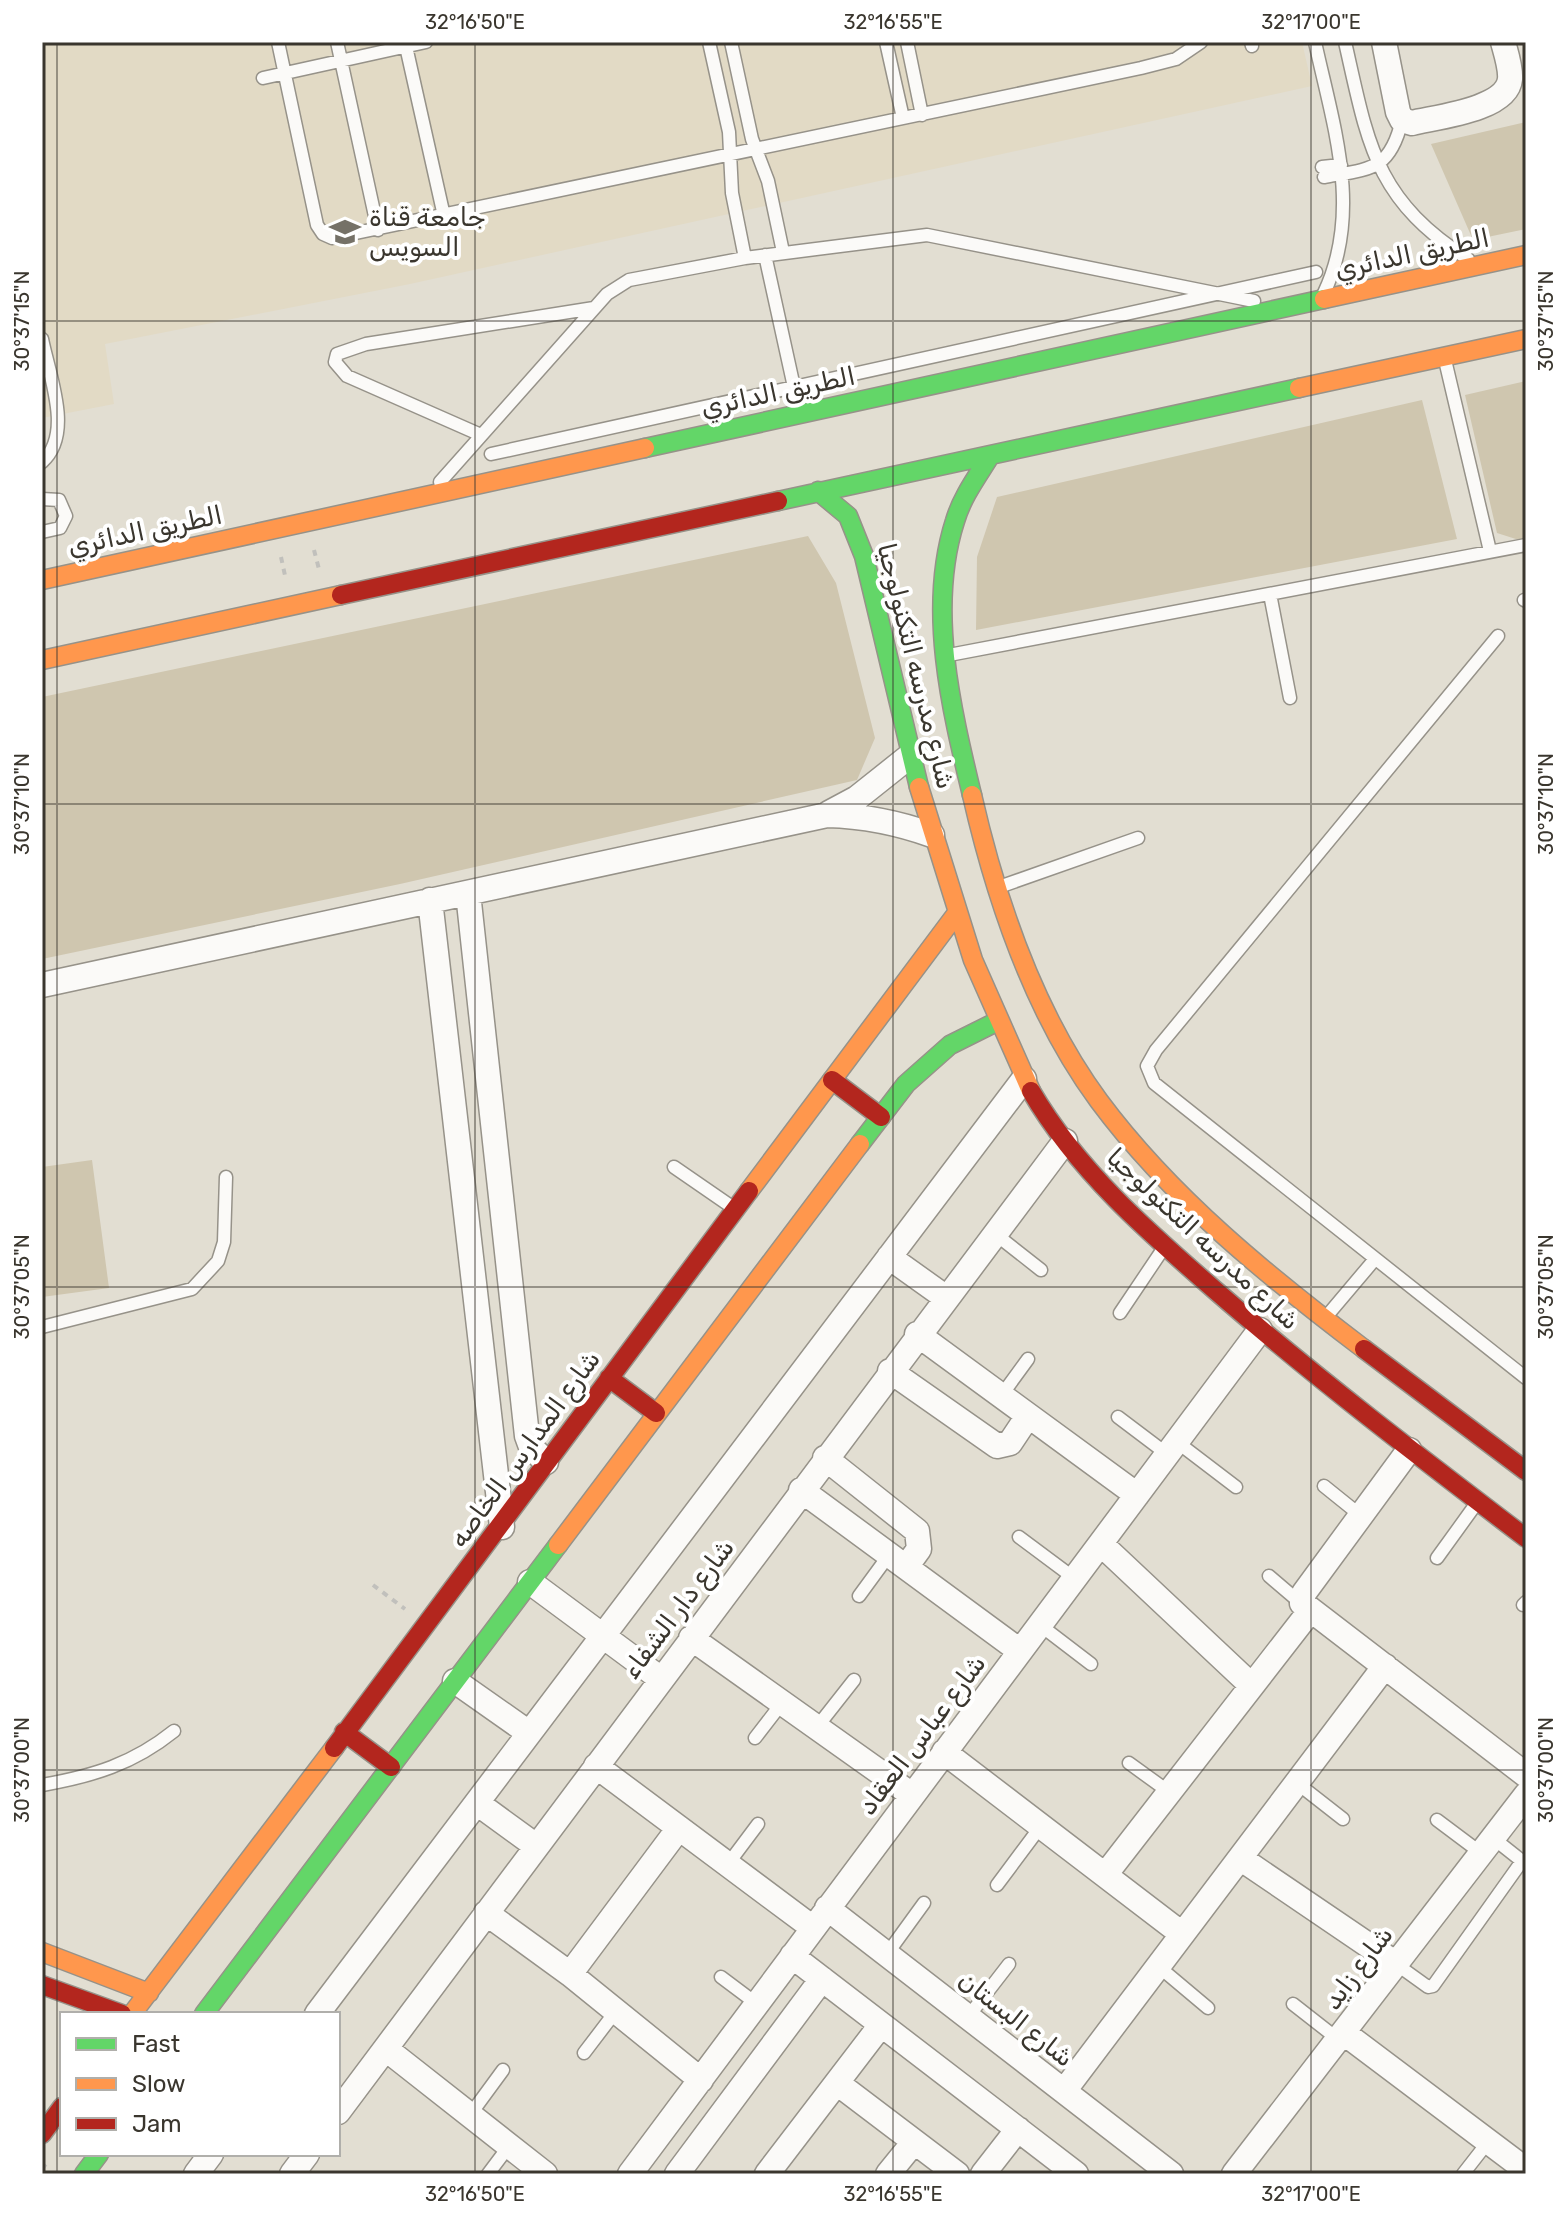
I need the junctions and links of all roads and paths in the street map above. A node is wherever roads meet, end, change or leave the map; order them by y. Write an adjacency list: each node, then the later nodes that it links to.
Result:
1 (278, 42): 15 (lane)
2 (337, 42): 14 (lane)
3 (426, 42): 13 (lane)
4 (709, 42): 21 (lane)
5 (731, 42): 20 (lane)
6 (886, 42): 18 (lane)
7 (907, 42): 17 (lane)
8 (1201, 42): 17 (lane)
9 (1315, 42): 23 (lane)
10 (1345, 42): 22 (lane)
11 (1384, 42): 19 (street)
12 (1503, 42): 19 (street)
13 (405, 44): 14 (lane); 25 (lane)
14 (341, 61): 15 (lane); 26 (lane)
15 (285, 73): 16 (lane); 26 (lane)
16 (263, 78)
17 (922, 115): 18 (lane)
18 (903, 118): 20 (lane)
19 (1402, 120): 22 (lane)
20 (754, 149): 21 (lane); 27 (lane)
21 (731, 154): 25 (lane); 30 (lane)
22 (1377, 165): 23 (lane); 31 (lane)
23 (1342, 169): 24 (lane); 34 (lane)
24 (1323, 172)
25 (444, 216): 26 (lane)
26 (378, 230)
27 (783, 252): 28 (lane); 33 (lane)
28 (765, 255): 30 (lane); 40 (lane)
29 (1526, 255): 31 (street, الطريق الدائري)
30 (745, 258): 35 (lane)
31 (1477, 266): 34 (street, الطريق الدائري)
32 (1316, 272): 33 (lane)
33 (1219, 294): 36 (lane); 40 (lane)
34 (1320, 300): 36 (street, الطريق الدائري)
35 (594, 308): 41 (lane); 41 (lane)
36 (1289, 308): 46 (street, الطريق الدائري)
37 (42, 339): 44 (lane)
38 (1526, 339): 39 (street)
39 (1444, 357): 43 (street); 52 (lane)
40 (794, 387): 42 (lane)
41 (481, 435): 46 (lane)
42 (491, 454)
43 (990, 456): 45 (street); 58 (street, شارع مدرسه التكنولوجيا)
44 (42, 462)
45 (818, 491): 59 (street); 62 (street, شارع مدرسه التكنولوجيا)
46 (427, 496): 54 (street, الطريق الدائري)
47 (42, 499): 48 (lane)
48 (42, 532)
49 (313, 544): 53 (path)
50 (1526, 545): 52 (lane)
51 (280, 551): 55 (path)
52 (1490, 551): 56 (lane)
53 (321, 579)
54 (42, 580)
55 (287, 586)
56 (1270, 594): 58 (lane); 60 (lane)
57 (1498, 636): 85 (lane)
58 (946, 655): 61 (street, شارع مدرسه التكنولوجيا)
59 (42, 660)
60 (1290, 698)
61 (954, 703): 62 (street); 67 (street, شارع مدرسه التكنولوجيا)
62 (915, 710): 63 (street, شارع مدرسه التكنولوجيا)
63 (911, 755): 64 (street); 65 (street, شارع مدرسه التكنولوجيا)
64 (827, 815): 65 (street); 68 (street)
65 (932, 835): 70 (street, شارع مدرسه التكنولوجيا)
66 (1138, 838): 67 (lane)
67 (999, 887): 77 (street, شارع مدرسه التكنولوجيا)
68 (468, 893): 69 (street); 86 (street)
69 (430, 900): 71 (street); 87 (street)
70 (957, 913): 72 (street, شارع مدرسه التكنولوجيا); 74 (street, شارع المدارس الخاصه)
71 (42, 985)
72 (998, 1021): 73 (street, شارع مدرسه التكنولوجيا); 75 (street)
73 (1024, 1079): 76 (street, شارع مدرسه التكنولوجيا); 84 (street, شارع دار الشفاء)
74 (832, 1080): 75 (street); 81 (street, شارع المدارس الخاصه)
75 (881, 1117): 100 (street)
76 (1065, 1141): 80 (street, شارع مدرسه التكنولوجيا); 82 (street, شارع دار الشفاء)
77 (1134, 1165): 80 (street); 91 (street, شارع مدرسه التكنولوجيا)
78 (674, 1167): 81 (lane)
79 (226, 1177): 92 (lane)
80 (1105, 1189): 83 (street, شارع مدرسه التكنولوجيا)
81 (735, 1209): 97 (street, شارع المدارس الخاصه)
82 (994, 1233): 88 (lane); 89 (street, شارع دار الشفاء)
83 (1165, 1246): 90 (lane); 93 (street, شارع مدرسه التكنولوجيا)
84 (889, 1257): 89 (street); 128 (street, شارع دار الشفاء)
85 (1375, 1259): 91 (lane); 98 (lane)
86 (509, 1266): 87 (street); 106 (street)
87 (473, 1270): 114 (street)
88 (1041, 1270)
89 (945, 1297): 94 (street, شارع دار الشفاء)
90 (1120, 1313)
91 (1326, 1317): 107 (street, شارع مدرسه التكنولوجيا)
92 (42, 1327)
93 (1260, 1330): 103 (street, شارع عباس العقاد); 104 (street, شارع مدرسه التكنولوجيا)
94 (917, 1334): 96 (street, شارع دار الشفاء); 99 (street)
95 (1028, 1359): 99 (lane)
96 (890, 1371): 101 (street); 105 (street, شارع دار الشفاء)
97 (609, 1378): 100 (street); 106 (street, شارع المدارس الخاصه)
98 (1526, 1378)
99 (1001, 1396): 101 (street)
100 (656, 1413): 122 (street)
101 (1028, 1416): 111 (street)
102 (1118, 1417): 103 (lane)
103 (1172, 1448): 109 (lane); 111 (street, شارع عباس العقاد)
104 (1409, 1450): 112 (street, شارع مدرسه التكنولوجيا); 113 (street)
105 (825, 1458): 110 (street, شارع دار الشفاء); 119 (street)
106 (546, 1462): 114 (street, شارع المدارس الخاصه)
107 (1526, 1471)
108 (1324, 1486): 113 (lane)
109 (1236, 1487)
110 (801, 1490): 119 (street); 129 (street, شارع دار الشفاء)
111 (1137, 1495): 117 (street, شارع عباس العقاد)
112 (1477, 1501): 116 (street, شارع مدرسه التكنولوجيا); 118 (lane)
113 (1360, 1515): 125 (street)
114 (502, 1527): 127 (street, شارع المدارس الخاصه)
115 (1019, 1537): 121 (lane)
116 (1526, 1538)
117 (1101, 1544): 121 (street, شارع عباس العقاد); 136 (street)
118 (1437, 1558)
119 (897, 1561): 124 (lane); 130 (street)
120 (1269, 1576): 125 (lane)
121 (1074, 1578): 126 (street, شارع عباس العقاد)
122 (530, 1582): 128 (street); 135 (street)
123 (373, 1585): 127 (path)
124 (859, 1596)
125 (1308, 1610): 132 (street); 136 (street)
126 (1040, 1625): 130 (street, شارع عباس العقاد); 131 (lane)
127 (425, 1626): 140 (street, شارع المدارس الخاصه)
128 (603, 1636): 133 (street); 141 (street, شارع دار الشفاء)
129 (691, 1638): 133 (street, شارع دار الشفاء); 137 (street)
130 (1020, 1651): 143 (street, شارع عباس العقاد)
131 (1091, 1664)
132 (1385, 1666): 147 (street); 148 (street)
133 (661, 1679): 145 (street, شارع دار الشفاء)
134 (854, 1680): 138 (lane)
135 (455, 1681): 141 (street); 146 (street)
136 (1251, 1685): 150 (street)
137 (782, 1703): 138 (street); 142 (lane)
138 (817, 1727): 151 (street)
139 (174, 1731): 149 (lane)
140 (344, 1732): 146 (street); 180 (street, شارع المدارس الخاصه)
141 (529, 1733): 153 (street, شارع دار الشفاء)
142 (755, 1738)
143 (944, 1752): 151 (street, شارع عباس العقاد); 157 (street)
144 (1129, 1763): 150 (lane)
145 (596, 1766): 158 (street, شارع البستان); 160 (street, شارع دار الشفاء)
146 (391, 1767): 187 (street)
147 (1526, 1775)
148 (1297, 1783): 154 (lane); 161 (street)
149 (42, 1785)
150 (1169, 1792): 163 (street)
151 (912, 1795): 167 (street, شارع عباس العقاد)
152 (1526, 1795): 159 (street, شارع زايد)
153 (477, 1803): 160 (street); 188 (street, شارع دار الشفاء)
154 (1343, 1819)
155 (1437, 1820): 159 (lane)
156 (758, 1824): 162 (lane)
157 (1041, 1826): 163 (street); 164 (lane)
158 (679, 1828): 162 (street, شارع البستان); 176 (street)
159 (1487, 1845): 174 (street, شارع زايد); 174 (lane)
160 (536, 1846): 166 (street, شارع دار الشفاء)
161 (1240, 1858): 168 (street); 174 (street)
162 (728, 1864): 167 (street, شارع البستان)
163 (1105, 1875): 168 (street)
164 (997, 1885)
165 (924, 1903): 170 (lane)
166 (486, 1913): 176 (street); 192 (street, شارع دار الشفاء)
167 (820, 1918): 170 (street, شارع البستان); 171 (street, شارع عباس العقاد)
168 (1182, 1934): 175 (street)
169 (42, 1952): 172 (street)
170 (887, 1954): 189 (street, شارع البستان)
171 (792, 1956): 178 (street); 181 (street, شارع عباس العقاد)
172 (73, 1962): 179 (street); 180 (street)
173 (1009, 1964): 189 (lane)
174 (1396, 1964): 191 (street, شارع زايد)
175 (1158, 1966): 183 (lane); 197 (street)
176 (570, 1974): 184 (street)
177 (721, 1977): 181 (lane)
178 (822, 1979): 190 (street); 210 (street)
179 (47, 1993): 185 (street)
180 (149, 1993): 186 (street, شارع المدارس الخاصه)
181 (757, 2004): 195 (street, شارع عباس العقاد)
182 (1293, 2004): 191 (lane)
183 (1208, 2008)
184 (616, 2011): 193 (lane); 195 (street)
185 (115, 2012)
186 (134, 2012)
187 (206, 2012)
188 (319, 2012)
189 (968, 2017): 197 (street, شارع البستان)
190 (881, 2025): 196 (street); 201 (street)
191 (1341, 2036): 204 (street); 223 (street, شارع زايد)
192 (386, 2049): 198 (street, شارع دار الشفاء); 200 (street)
193 (584, 2053)
194 (503, 2070): 200 (lane)
195 (701, 2080): 216 (street, شارع عباس العقاد)
196 (837, 2083): 203 (street); 217 (street)
197 (1064, 2091): 222 (street, شارع البستان)
198 (340, 2109)
199 (60, 2110): 202 (street)
200 (470, 2115): 205 (street)
201 (1018, 2129): 220 (street); 221 (street)
202 (42, 2134)
203 (914, 2142): 218 (street); 219 (street)
204 (1488, 2142): 209 (street); 224 (lane)
205 (509, 2146): 214 (lane); 215 (street)
206 (98, 2156): 211 (street)
207 (210, 2156): 212 (street)
208 (306, 2156): 213 (street)
209 (1526, 2170)
210 (681, 2173)
211 (84, 2174)
212 (196, 2174)
213 (292, 2174)
214 (488, 2174)
215 (545, 2174)
216 (630, 2174)
217 (767, 2174)
218 (888, 2174)
219 (957, 2174)
220 (983, 2174)
221 (1076, 2174)
222 (1171, 2174)
223 (1234, 2174)
224 (1463, 2174)

